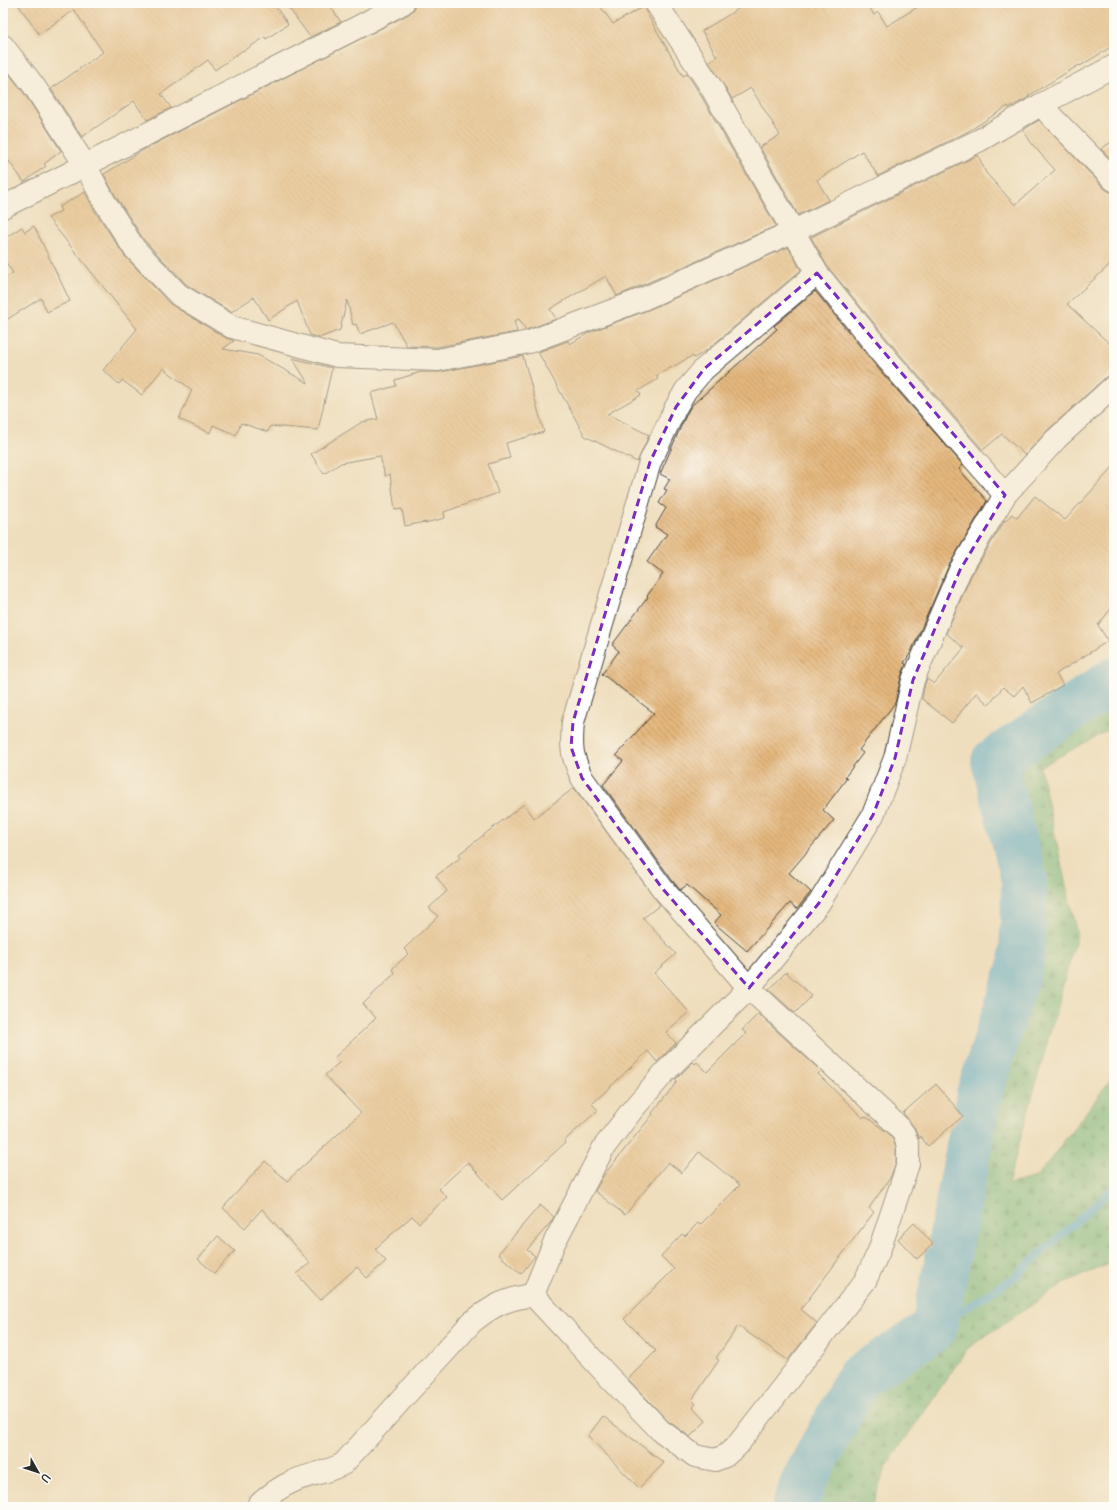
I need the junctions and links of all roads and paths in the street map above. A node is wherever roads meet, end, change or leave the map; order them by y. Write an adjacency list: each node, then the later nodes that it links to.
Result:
1 (402, 3): 6 (street)
2 (656, 3): 9 (street)
3 (3, 46): 6 (street)
4 (1114, 66): 5 (street)
5 (1042, 104): 7 (street); 9 (street)
6 (85, 165): 8 (street); 9 (street)
7 (1114, 180)
8 (3, 207)
9 (794, 232): 10 (street)
10 (817, 273): 12 (street); 13 (street)
11 (1114, 386): 12 (street)
12 (1005, 495): 13 (street)
13 (749, 988): 14 (street); 14 (street)
14 (533, 1295): 15 (street)
15 (257, 1507)

